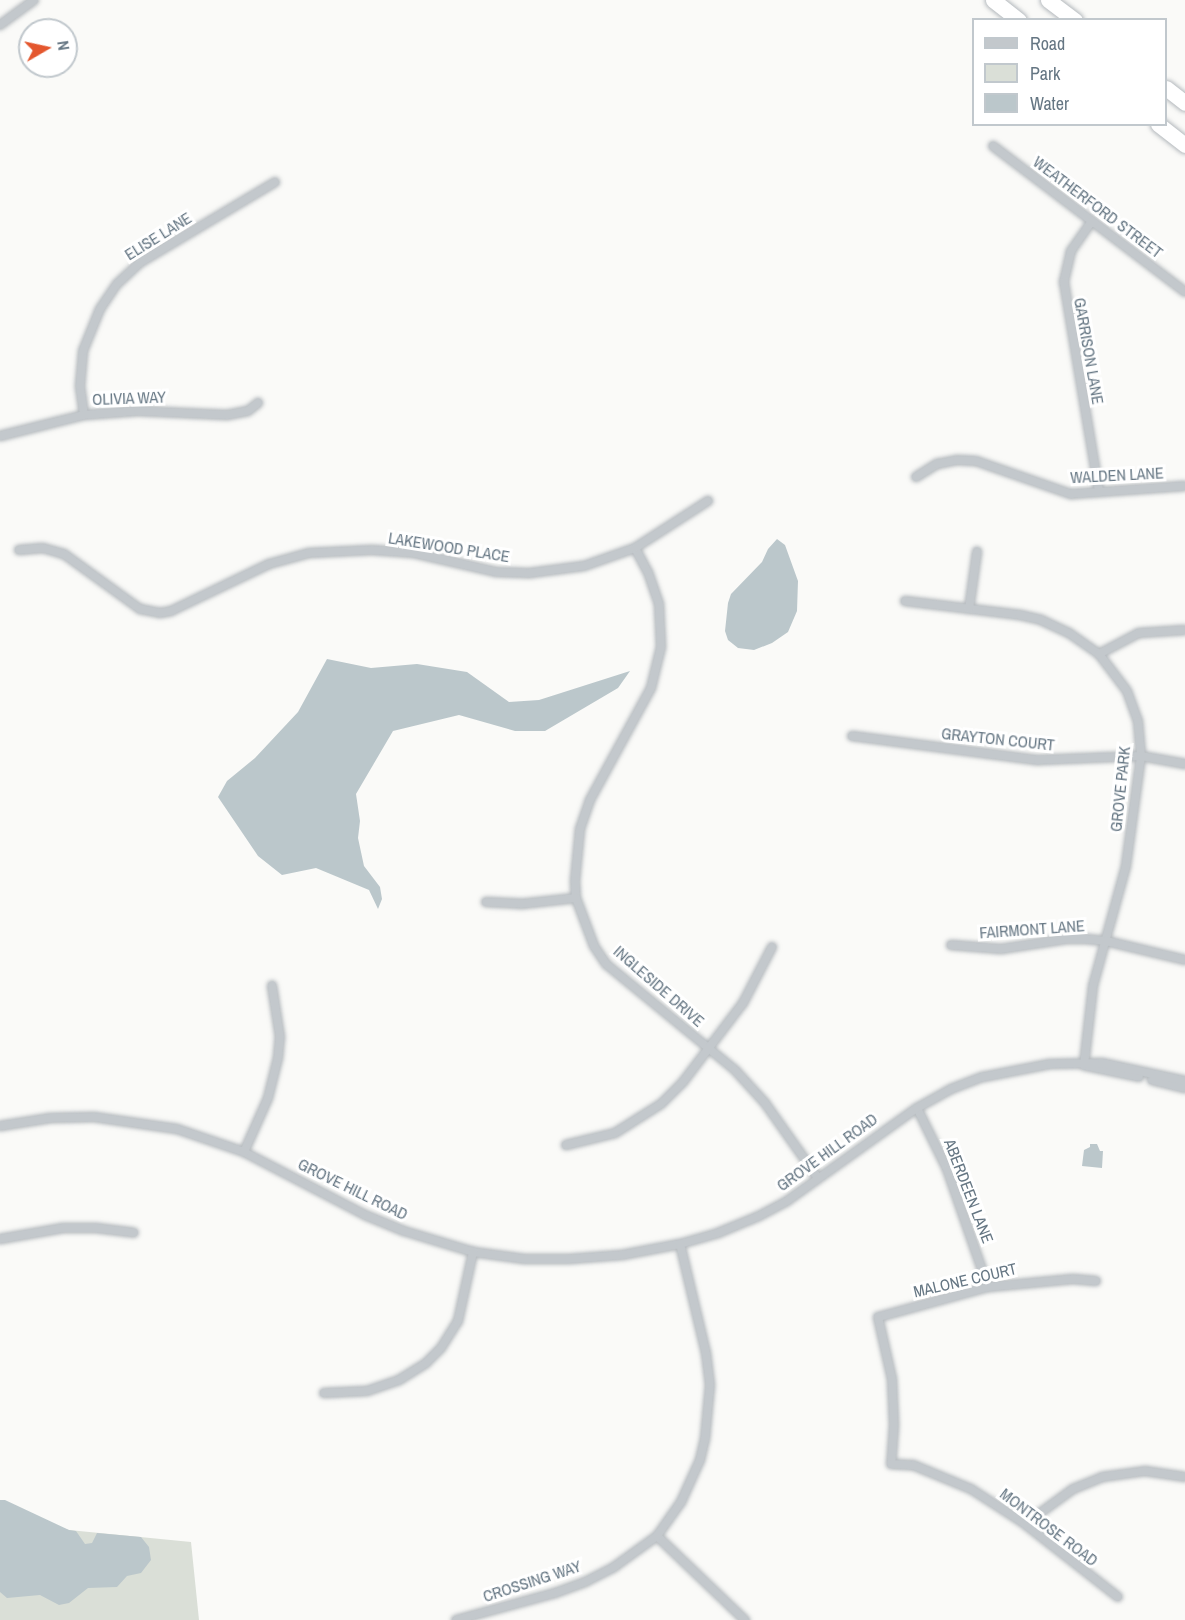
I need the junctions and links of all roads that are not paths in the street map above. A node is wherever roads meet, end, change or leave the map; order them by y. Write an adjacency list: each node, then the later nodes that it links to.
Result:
1 (34, 0): 6 (street)
2 (993, 0): 4 (highway)
3 (1048, 0): 5 (highway)
4 (1016, 18)
5 (1071, 18)
6 (0, 25)
7 (1167, 89): 8 (highway)
8 (1185, 103)
9 (1161, 126): 10 (highway)
10 (1185, 145)
11 (993, 146): 13 (street, WEATHERFORD STREET)
12 (275, 182): 16 (street, ELISE LANE)
13 (1092, 221): 14 (street, WEATHERFORD STREET); 20 (street, GARRISON LANE)
14 (1185, 292)
15 (258, 403): 16 (street, OLIVIA WAY)
16 (84, 414): 17 (street, OLIVIA WAY)
17 (0, 436)
18 (916, 477): 20 (street, WALDEN LANE)
19 (1185, 486): 20 (street, WALDEN LANE)
20 (1098, 492)
21 (708, 501): 22 (street, LAKEWOOD PLACE)
22 (635, 548): 23 (street, LAKEWOOD PLACE); 32 (street, INGLESIDE DRIVE)
23 (18, 550)
24 (976, 552): 26 (street)
25 (905, 601): 26 (street, GROVE PARK)
26 (969, 609): 28 (street, GROVE PARK)
27 (1185, 630): 28 (street)
28 (1099, 654): 30 (street, GROVE PARK)
29 (852, 736): 30 (street, GRAYTON COURT)
30 (1141, 756): 31 (street, GRAYTON COURT); 34 (street, GROVE PARK)
31 (1185, 764)
32 (576, 898): 33 (street); 39 (street, INGLESIDE DRIVE)
33 (486, 902)
34 (1106, 941): 35 (street, FAIRMONT LANE); 37 (street, FAIRMONT LANE); 40 (street, GROVE PARK)
35 (951, 945)
36 (772, 947): 39 (street)
37 (1185, 960)
38 (272, 986): 46 (street)
39 (709, 1049): 45 (street); 47 (street, INGLESIDE DRIVE)
40 (1084, 1065): 41 (street, GROVE HILL ROAD); 42 (street, GROVE HILL ROAD); 43 (street, GROVE HILL ROAD)
41 (1185, 1082)
42 (1185, 1088)
43 (917, 1108): 47 (street, GROVE HILL ROAD); 53 (street, ABERDEEN LANE)
44 (0, 1126): 46 (street, GROVE HILL ROAD)
45 (566, 1145)
46 (244, 1152): 51 (street, GROVE HILL ROAD)
47 (818, 1178): 50 (street, GROVE HILL ROAD)
48 (134, 1233): 49 (street)
49 (0, 1239)
50 (680, 1244): 51 (street, GROVE HILL ROAD); 58 (street, CROSSING WAY)
51 (473, 1252): 54 (street)
52 (1096, 1281): 53 (street, MALONE COURT)
53 (988, 1287): 55 (street, MALONE COURT)
54 (324, 1393)
55 (891, 1464): 57 (street, MONTROSE ROAD)
56 (1185, 1477): 57 (street)
57 (1025, 1524): 59 (street, MONTROSE ROAD)
58 (657, 1536): 60 (street, CROSSING WAY); 62 (street)
59 (1118, 1597)
60 (474, 1618): 61 (street, CROSSING WAY)
61 (456, 1620)
62 (745, 1620)

